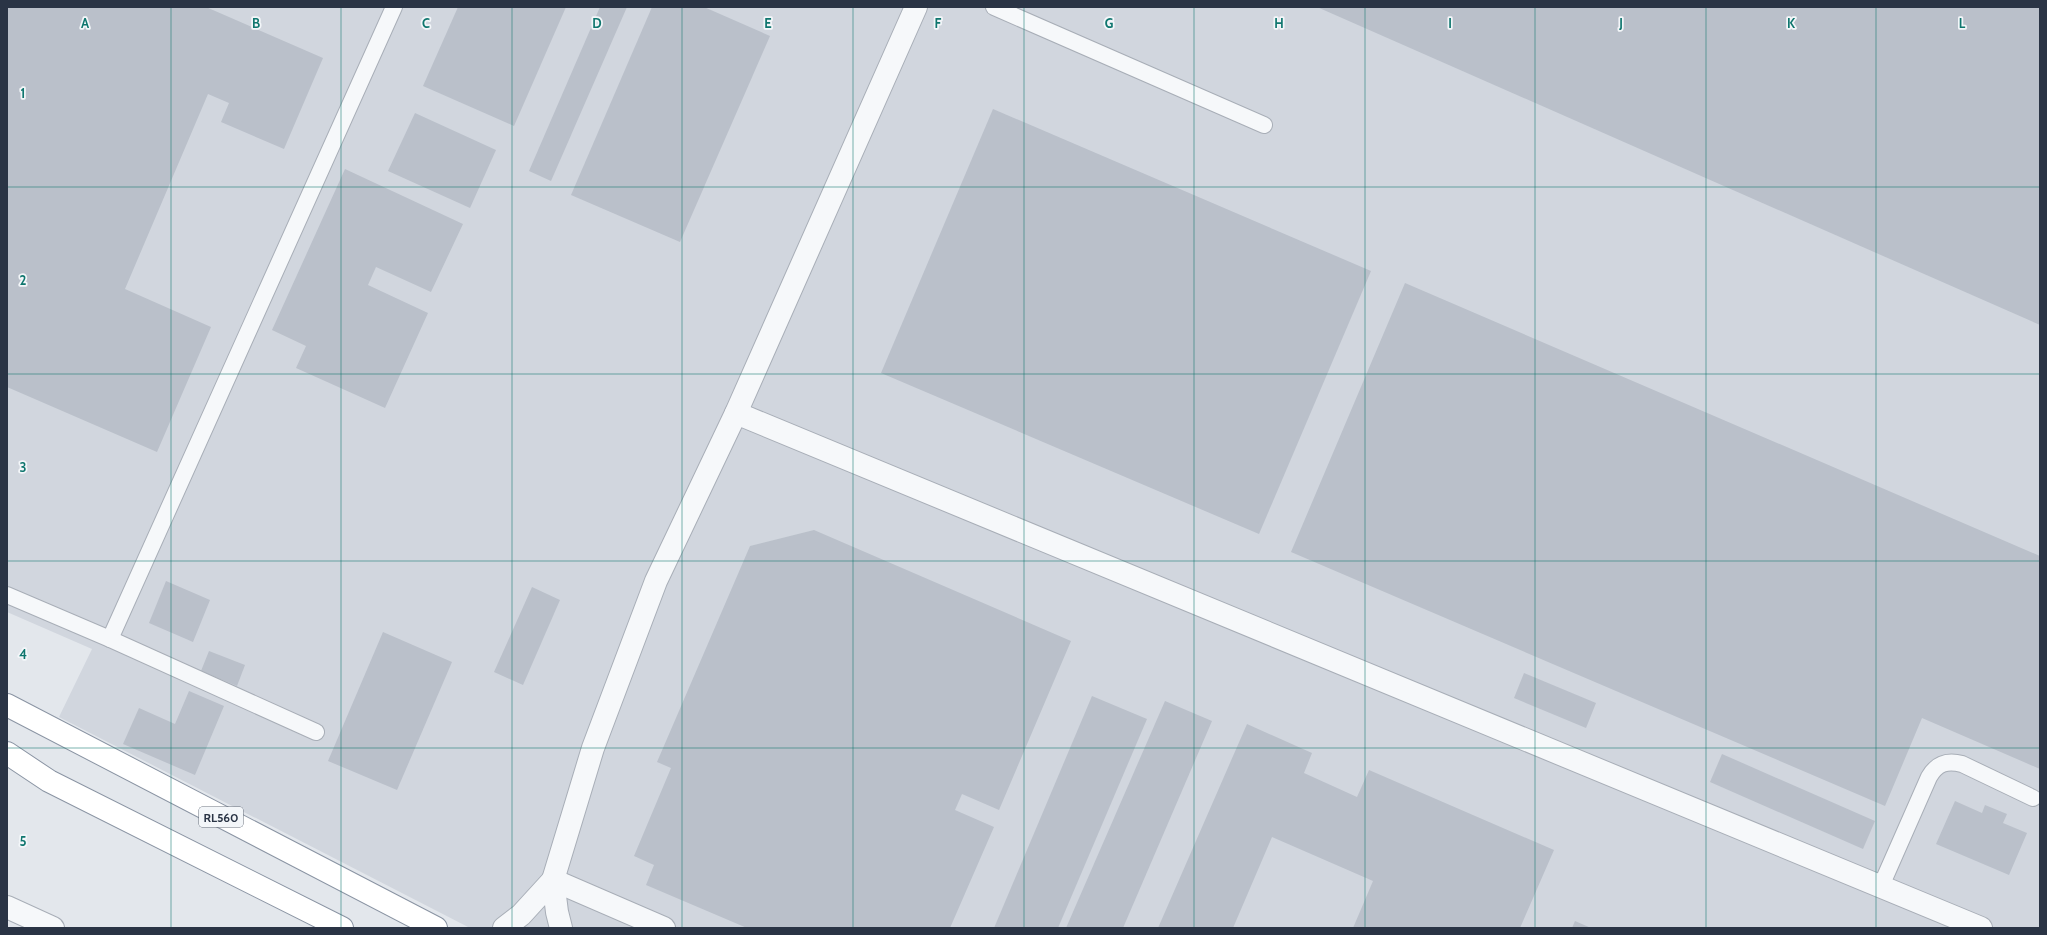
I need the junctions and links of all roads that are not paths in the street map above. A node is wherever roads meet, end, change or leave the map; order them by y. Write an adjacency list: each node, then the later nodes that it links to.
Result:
1 (394, 7): 7 (lane)
2 (916, 7): 5 (street)
3 (994, 7): 4 (lane)
4 (1264, 125)
5 (736, 413): 14 (street); 15 (street)
6 (7, 595): 7 (lane)
7 (110, 639): 9 (lane)
8 (11, 705): 19 (highway, RL560)
9 (316, 732)
10 (7, 753): 12 (highway)
11 (7, 768): 12 (highway)
12 (49, 781): 18 (highway)
13 (2033, 798): 15 (lane)
14 (553, 880): 20 (street); 21 (street); 22 (street)
15 (1880, 886): 23 (street)
16 (7, 907): 17 (street)
17 (53, 928)
18 (342, 928)
19 (436, 928)
20 (504, 928)
21 (561, 928)
22 (664, 928)
23 (1981, 928)

